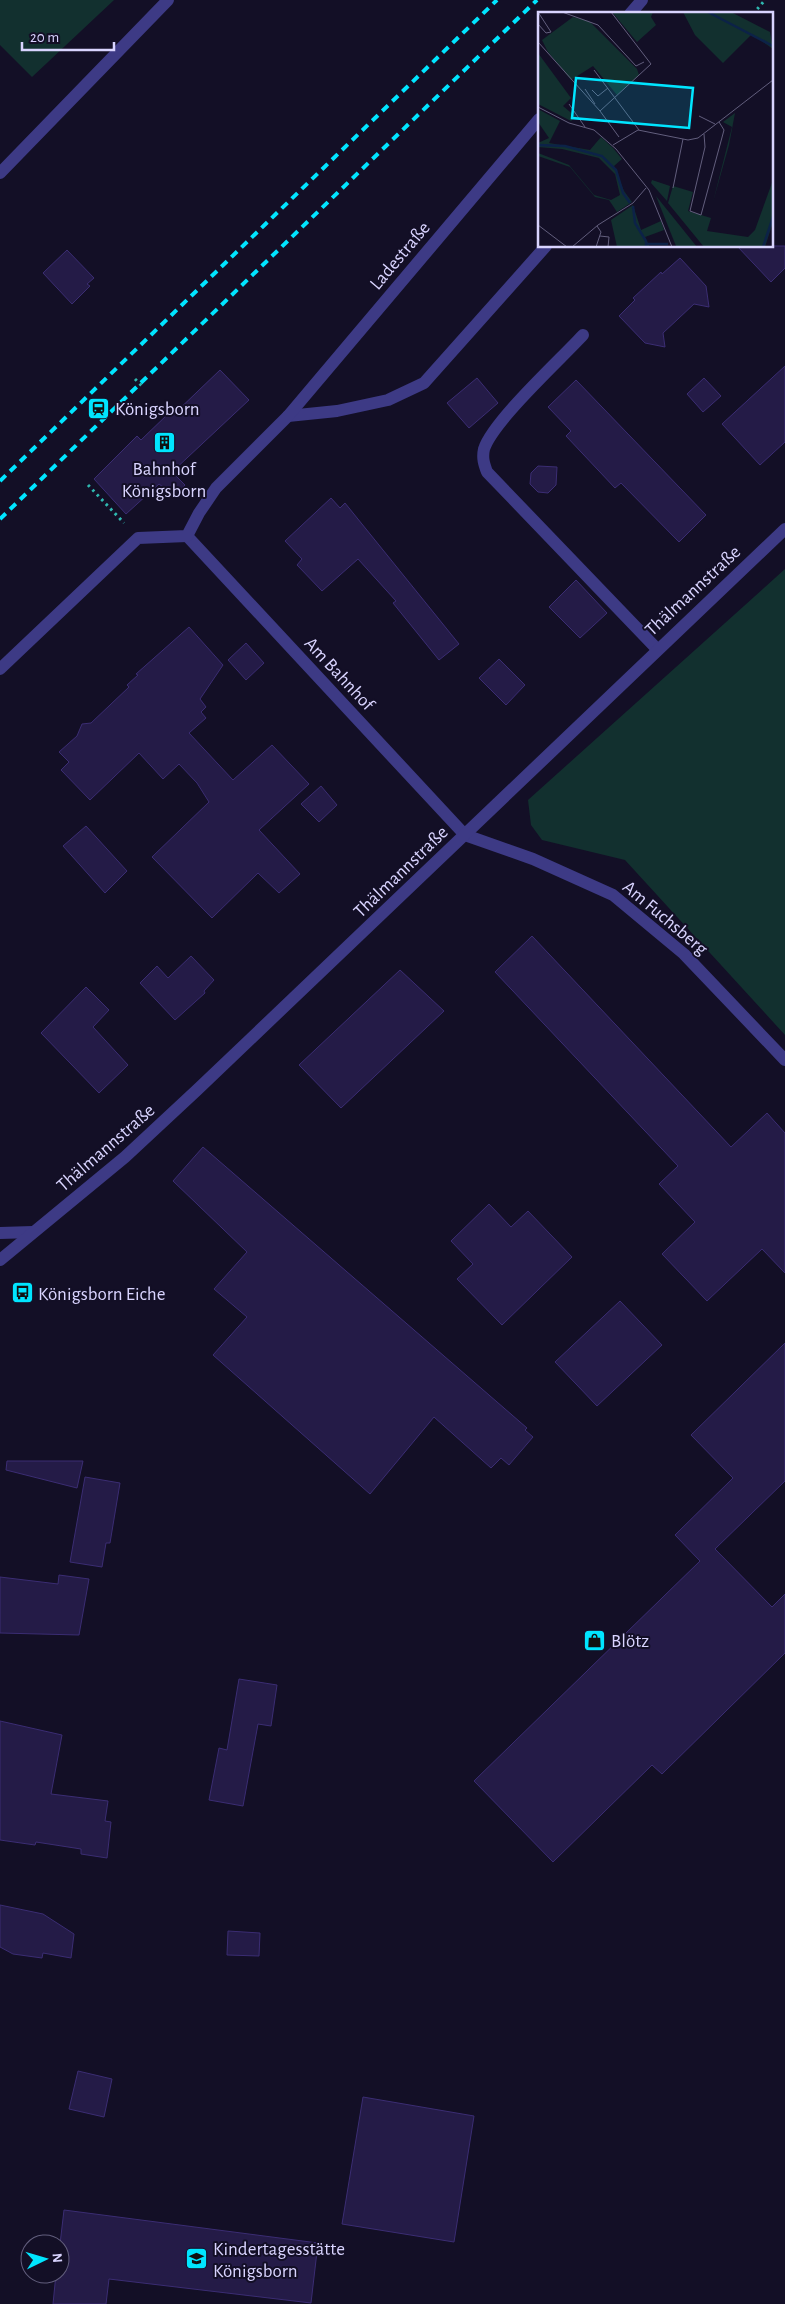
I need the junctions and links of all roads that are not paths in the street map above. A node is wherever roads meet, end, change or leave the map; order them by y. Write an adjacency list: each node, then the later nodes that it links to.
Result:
1 (168, 0): 5 (street)
2 (642, 0): 3 (street)
3 (632, 12)
4 (538, 120): 8 (street, Ladestraße)
5 (0, 173)
6 (544, 248): 8 (street)
7 (583, 335): 11 (street)
8 (288, 416): 10 (street)
9 (785, 529): 11 (street, Thälmannstraße)
10 (187, 536): 12 (street); 13 (street, Am Bahnhof)
11 (657, 649): 13 (street, Thälmannstraße)
12 (0, 669)
13 (465, 835): 14 (street, Am Fuchsberg); 15 (street, Thälmannstraße)
14 (785, 1060)
15 (33, 1232): 16 (street); 17 (street, Thälmannstraße)
16 (0, 1233)
17 (0, 1260)

